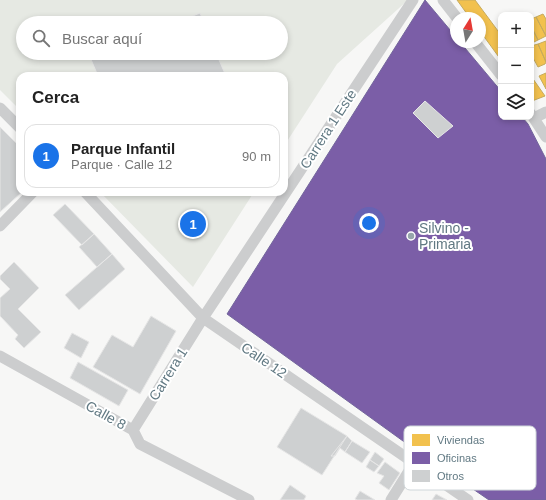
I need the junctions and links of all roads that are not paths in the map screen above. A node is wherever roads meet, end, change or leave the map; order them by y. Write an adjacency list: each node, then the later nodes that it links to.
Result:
1 (413, 0): 12 (street, Carrera 1 Este)
2 (443, 0): 3 (street)
3 (452, 12)
4 (480, 48): 5 (street)
5 (498, 71)
6 (0, 108): 10 (street)
7 (546, 112): 8 (street)
8 (534, 115)
9 (534, 119): 11 (street)
10 (16, 124)
11 (546, 137)
12 (288, 189)
13 (29, 196): 16 (street)
14 (88, 196): 17 (street, Calle 12)
15 (284, 196): 17 (street, Carrera 1 Este)
16 (0, 226)
17 (203, 318): 19 (street, Carrera 1); 20 (street, Calle 12)
18 (0, 356): 19 (street, Calle 8)
19 (133, 430): 23 (street, Calle 8)
20 (404, 456)
21 (404, 479): 24 (street)
22 (453, 490): 25 (street, Calle 12)
23 (249, 500)
24 (391, 500)
25 (468, 500)

